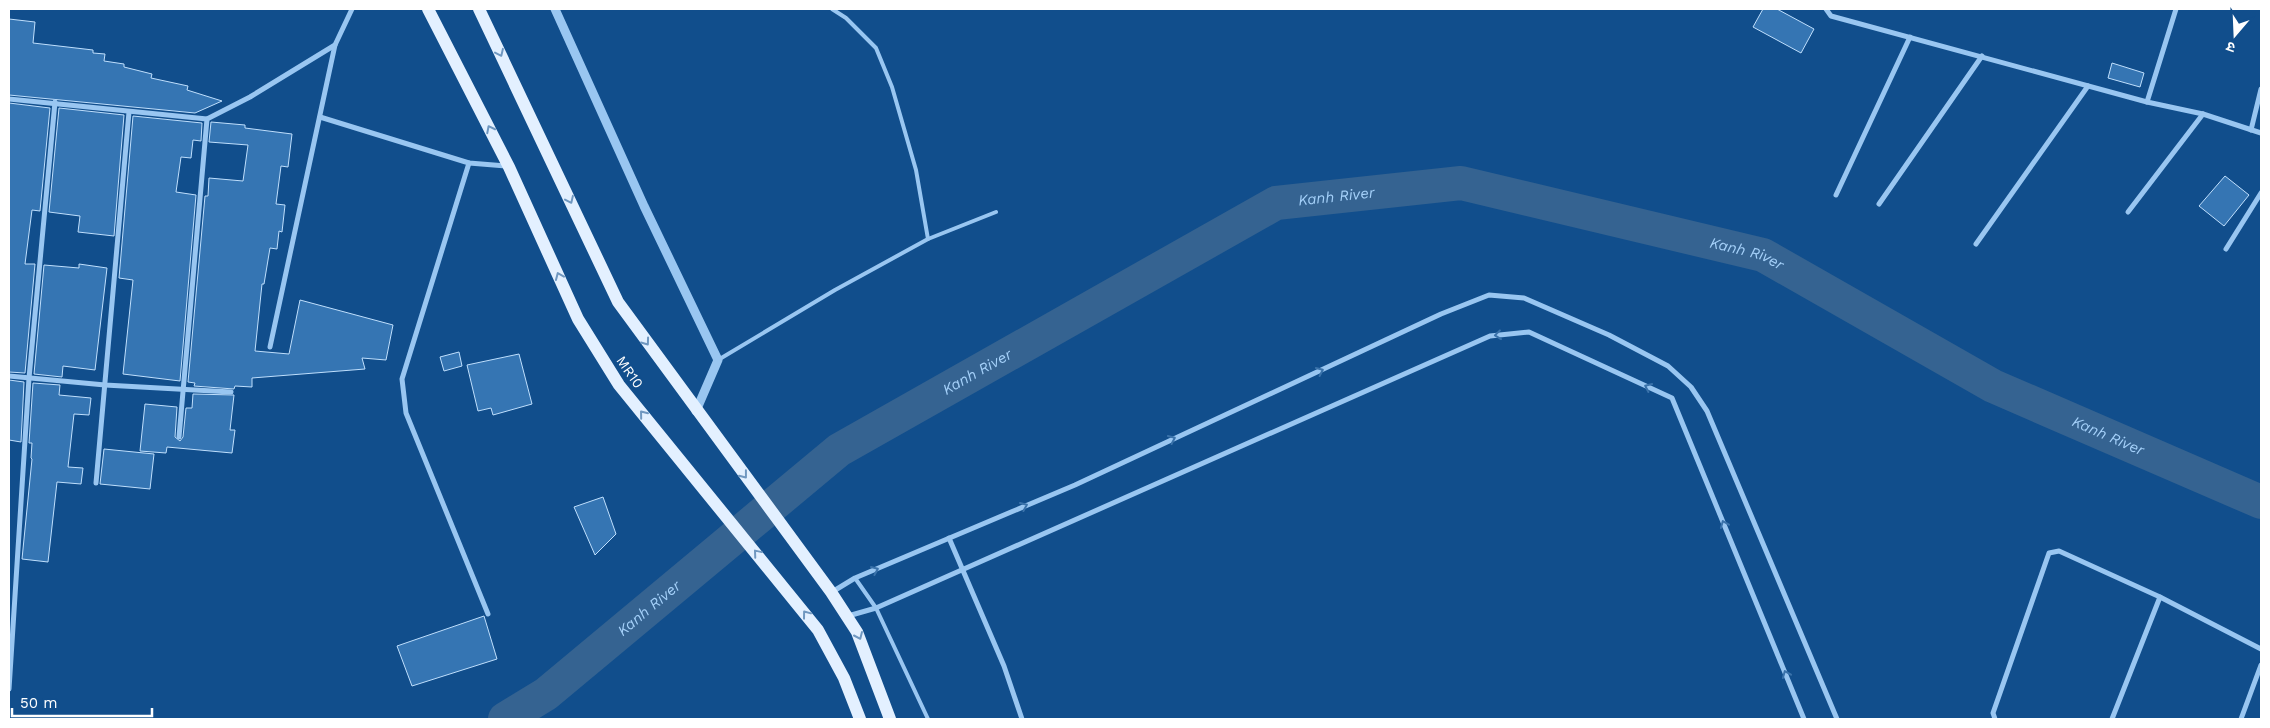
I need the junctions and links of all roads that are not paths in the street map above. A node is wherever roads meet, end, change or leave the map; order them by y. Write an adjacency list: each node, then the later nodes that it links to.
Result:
1 (352, 9): 9 (street)
2 (428, 9): 23 (main road, MR10, one-way to 2)
3 (479, 9): 39 (main road, one-way to 39)
4 (555, 9): 33 (street)
5 (832, 9): 29 (lane)
6 (1826, 9): 8 (street)
7 (2176, 9): 15 (street)
8 (1910, 37): 10 (street); 25 (street)
9 (335, 45): 18 (street); 19 (street)
10 (1982, 56): 11 (street); 26 (street)
11 (2088, 86): 15 (street); 30 (street)
12 (2261, 88): 20 (street)
13 (9, 98): 14 (street)
14 (55, 102): 16 (street); 35 (street)
15 (2147, 102): 17 (street)
16 (129, 112): 19 (street); 36 (street)
17 (2203, 114): 20 (street); 28 (street)
18 (320, 117): 22 (street); 32 (street)
19 (207, 119): 37 (street)
20 (2251, 130): 21 (street)
21 (2261, 133)
22 (469, 163): 23 (street); 48 (street)
23 (509, 167): 53 (main road, MR10, one-way to 23)
24 (2261, 194): 31 (street)
25 (1836, 195)
26 (1879, 204)
27 (996, 212): 29 (lane)
28 (2128, 212)
29 (928, 238): 33 (lane)
30 (1976, 244)
31 (2226, 249)
32 (270, 347)
33 (718, 360): 39 (street)
34 (9, 376): 35 (street)
35 (29, 378): 36 (street); 52 (street)
36 (105, 385): 37 (street); 41 (street)
37 (182, 389): 38 (street); 40 (street)
38 (232, 392)
39 (696, 411): 45 (main road, one-way to 45)
40 (179, 437)
41 (96, 483)
42 (949, 538): 43 (street); 44 (street, one-way to 42); 58 (street, one-way to 58)
43 (963, 570): 47 (street); 56 (street); 57 (street, one-way to 43)
44 (856, 578): 45 (street); 47 (lane)
45 (831, 592): 49 (main road)
46 (2160, 597): 50 (street); 59 (street); 60 (street)
47 (876, 608): 49 (street); 55 (lane)
48 (488, 614)
49 (847, 616): 54 (main road, one-way to 54)
50 (2261, 649)
51 (2261, 665): 61 (street)
52 (9, 688)
53 (860, 719)
54 (890, 719)
55 (928, 719)
56 (1022, 719)
57 (1804, 719)
58 (1837, 719)
59 (1995, 719)
60 (2112, 719)
61 (2241, 719)

